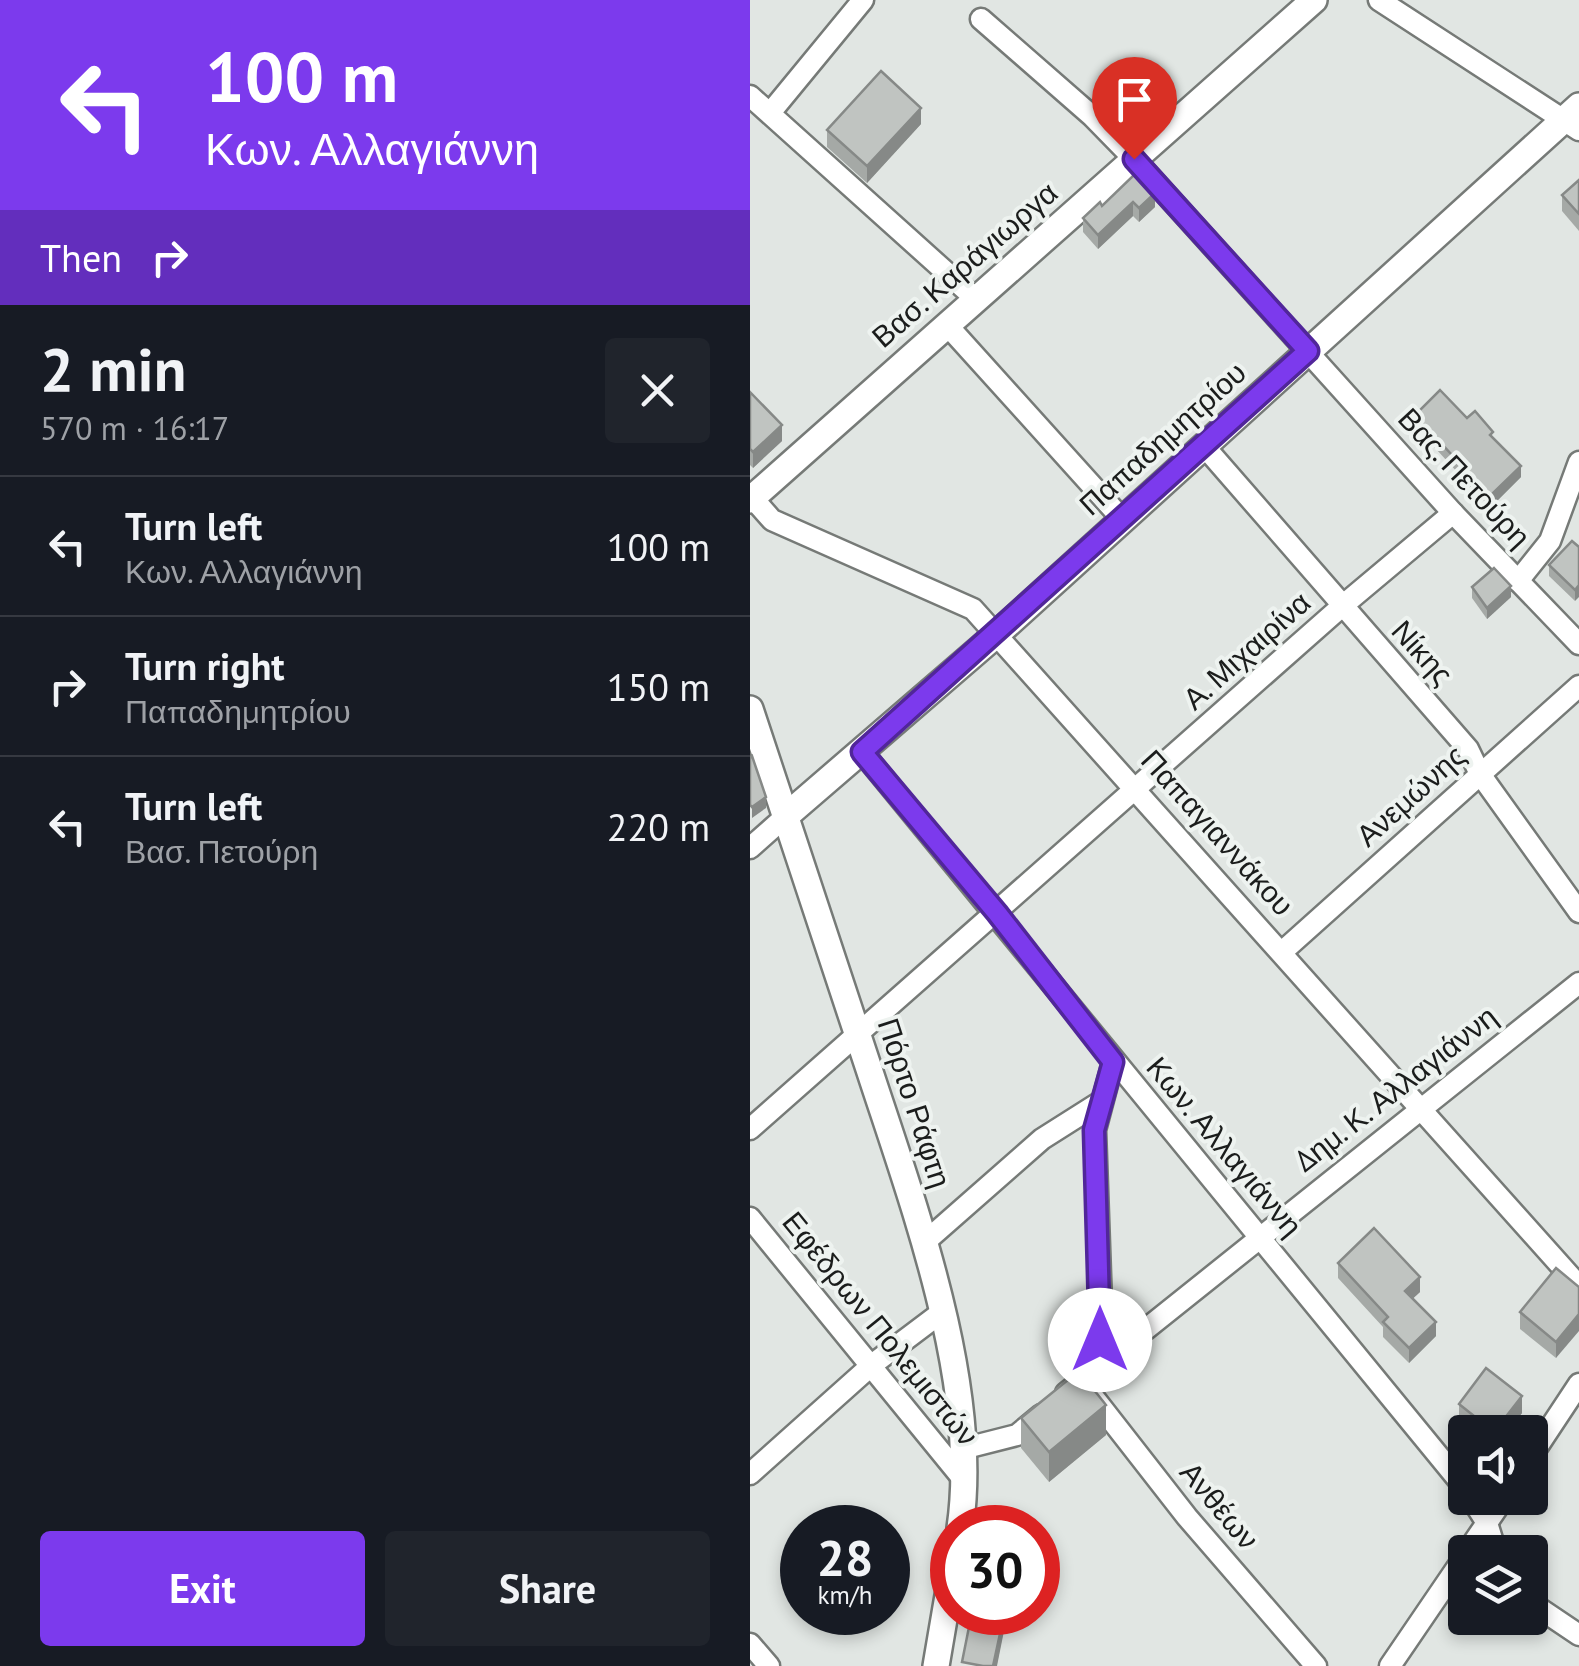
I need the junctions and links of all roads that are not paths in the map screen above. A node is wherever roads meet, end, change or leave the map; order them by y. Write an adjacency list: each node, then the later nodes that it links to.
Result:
1 (863, 0): 6 (street)
2 (1314, 0): 8 (main road, Βασ. Καράγιωργα)
3 (1379, 0): 7 (street)
4 (981, 19): 8 (street)
5 (750, 96): 6 (street)
6 (770, 113): 9 (street)
7 (1574, 118): 11 (main road, Παπαδημητρίου)
8 (1134, 159): 9 (main road, Βασ. Καράγιωργα); 11 (street)
9 (977, 300): 10 (main road, Βασ. Καράγιωργα)
10 (947, 325): 14 (main road, Βασ. Καράγιωργα); 16 (street)
11 (1308, 351): 12 (main road, Παπαδημητρίου); 15 (street, Βας. Πετούρη)
12 (1204, 446): 16 (main road, Παπαδημητρίου); 18 (street, Νίκης)
13 (1579, 462): 17 (street)
14 (751, 498): 19 (street, Παπαγιαννάκου)
15 (1453, 513): 17 (street, Βας. Πετούρη); 18 (street, Α. Μιχαιρίνα)
16 (1123, 520): 19 (main road, Παπαδημητρίου)
17 (1518, 580): 20 (street, Βας. Πετούρη)
18 (1341, 606): 24 (street, Νίκης); 25 (street, Α. Μιχαιρίνα)
19 (997, 634): 23 (main road, Παπαδημητρίου); 25 (street, Παπαγιαννάκου)
20 (1579, 644)
21 (1579, 686): 24 (street, Ανεμώνης)
22 (750, 709): 26 (main road, Πόρτο Ράφτη)
23 (862, 752): 26 (main road, Παπαδημητρίου); 29 (street, Κων. Αλλαγιάννη)
24 (1480, 774): 28 (street, Νίκης); 30 (street, Ανεμώνης)
25 (1137, 788): 29 (street, Α. Μιχαιρίνα); 30 (street, Παπαγιαννάκου)
26 (786, 816): 27 (street); 32 (main road, Πόρτο Ράφτη)
27 (751, 845)
28 (1579, 912)
29 (997, 913): 32 (street, Α. Μιχαιρίνα); 33 (street, Κων. Αλλαγιάννη)
30 (1284, 952): 35 (street, Παπαγιαννάκου)
31 (1579, 983): 35 (street, Δημ. Κ. Αλλαγιάννη)
32 (858, 1035): 36 (street, Α. Μιχαιρίνα); 39 (main road, Πόρτο Ράφτη)
33 (1113, 1062): 34 (street); 38 (street, Κων. Αλλαγιάννη)
34 (1102, 1102): 39 (street); 42 (street)
35 (1417, 1108): 38 (street, Δημ. Κ. Αλλαγιάννη); 40 (street, Παπαγιαννάκου)
36 (750, 1129)
37 (750, 1218): 43 (street, Εφέδρων Πολεμιστών)
38 (1259, 1235): 42 (street, Δημ. Κ. Αλλαγιάννη); 48 (street, Κων. Αλλαγιάννη)
39 (926, 1240): 41 (main road, Πόρτο Ράφτη)
40 (1579, 1286)
41 (942, 1312): 43 (street); 47 (main road, Πόρτο Ράφτη)
42 (1103, 1362): 44 (street, Δημ. Κ. Αλλαγιάννη)
43 (873, 1364): 49 (street); 50 (street, Εφέδρων Πολεμιστών)
44 (1081, 1381): 47 (street, Δημ. Κ. Αλλαγιάννη); 64 (street, Ανθέων)
45 (1579, 1384): 46 (street)
46 (1548, 1431)
47 (962, 1449): 50 (main road, Πόρτο Ράφτη)
48 (1448, 1467)
49 (750, 1474)
50 (963, 1479): 51 (main road, Πόρτο Ράφτη)
51 (961, 1505)
52 (1482, 1515): 54 (street)
53 (1492, 1515): 54 (street)
54 (1487, 1523): 55 (street); 56 (street)
55 (1479, 1535)
56 (1491, 1535)
57 (1448, 1581): 65 (street)
58 (1548, 1614): 60 (street)
59 (941, 1635): 63 (main road)
60 (1579, 1635)
61 (750, 1644): 62 (street)
62 (768, 1666)
63 (936, 1666)
64 (1316, 1666)
65 (1390, 1666)

